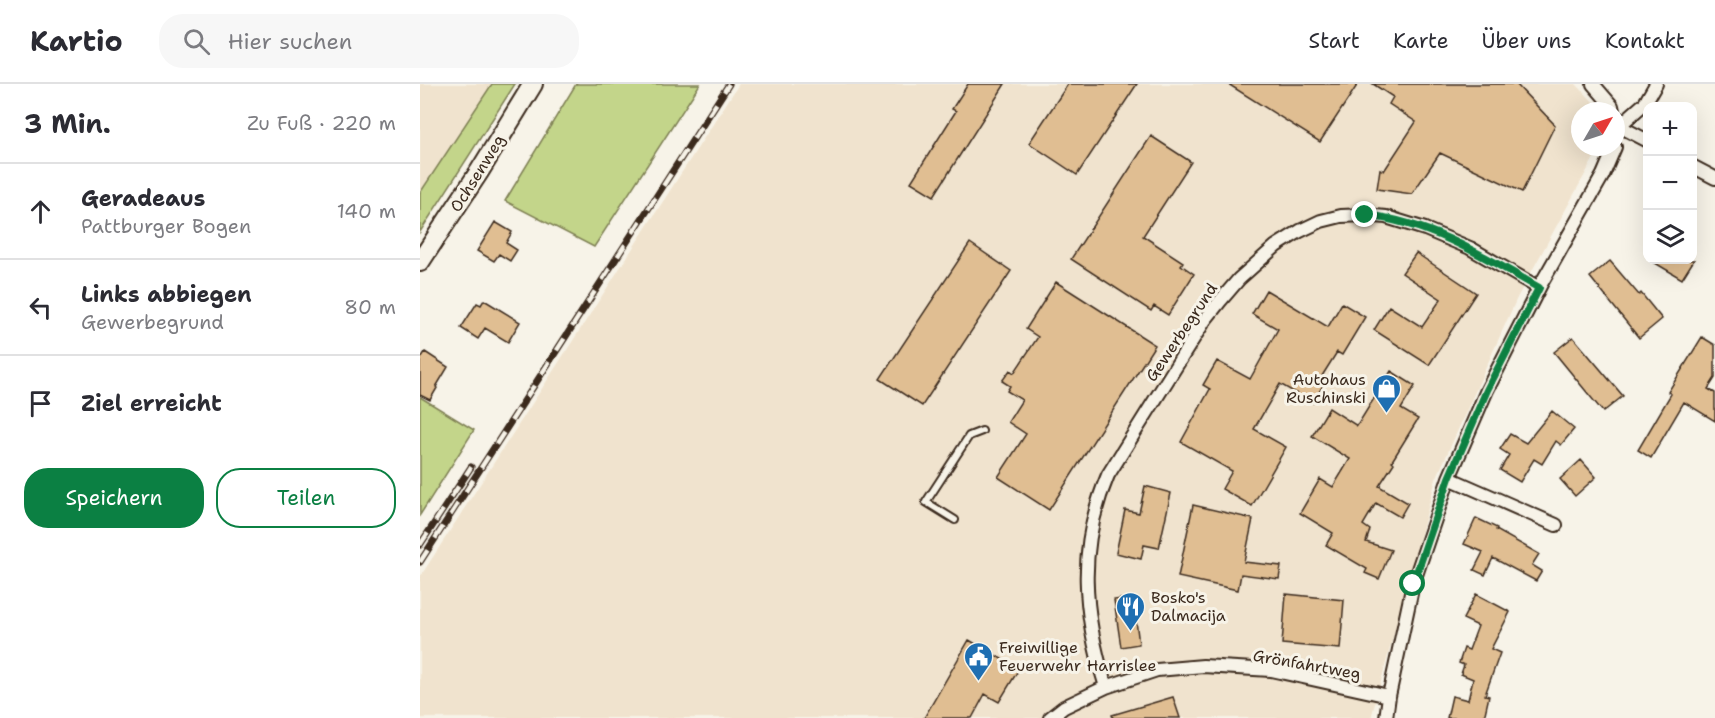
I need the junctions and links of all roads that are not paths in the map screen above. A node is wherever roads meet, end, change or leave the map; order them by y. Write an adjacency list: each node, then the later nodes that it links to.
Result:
1 (533, 84): 11 (main road, Ochsenweg)
2 (1593, 84): 4 (street)
3 (1656, 84): 5 (street)
4 (1609, 102)
5 (1625, 117)
6 (1625, 127): 7 (street)
7 (1643, 138)
8 (1611, 156): 12 (street)
9 (1697, 169): 10 (street)
10 (1715, 178)
11 (420, 261)
12 (1539, 288): 14 (street); 17 (street, Gewerbegrund)
13 (982, 430): 15 (lane)
14 (1449, 478): 16 (street); 18 (street)
15 (955, 520)
16 (1556, 525)
17 (1106, 687): 18 (street, Grönfahrtweg); 19 (street, Grönfahrtweg)
18 (1389, 696): 20 (street)
19 (1050, 718)
20 (1386, 718)

